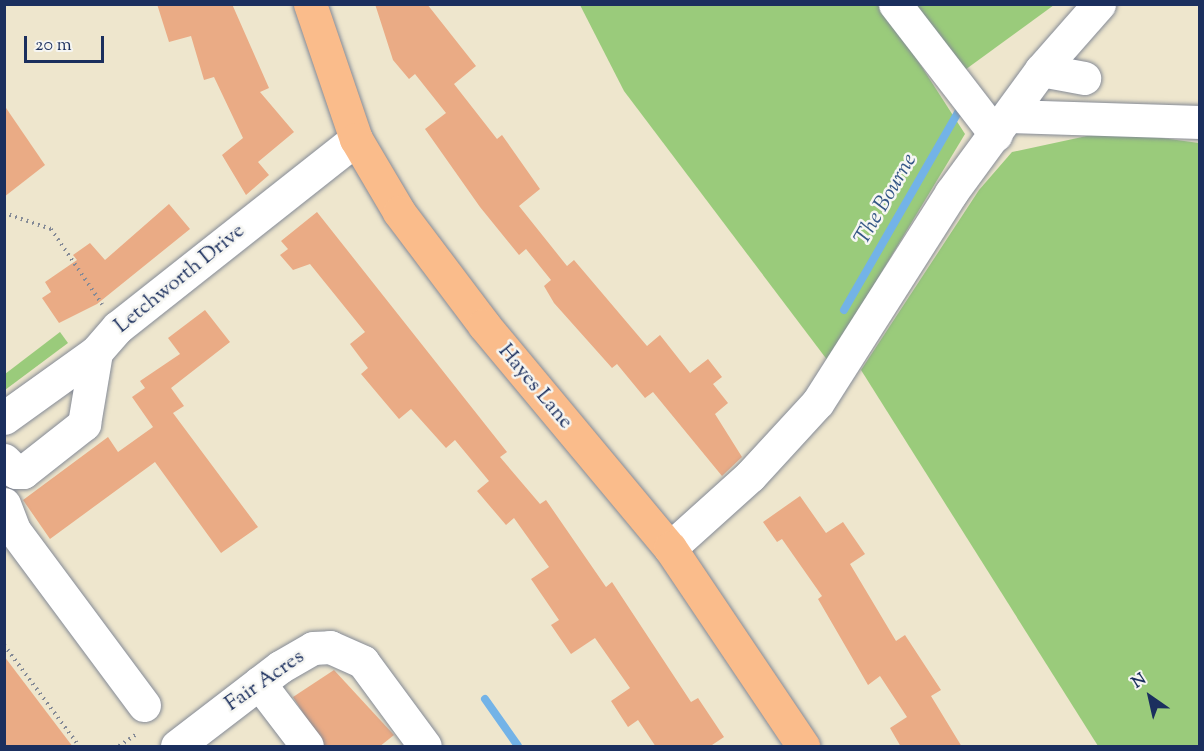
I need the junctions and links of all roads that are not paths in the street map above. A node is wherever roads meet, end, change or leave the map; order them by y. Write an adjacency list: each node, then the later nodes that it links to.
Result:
1 (310, 4): 8 (main road, Hayes Lane)
2 (895, 4): 7 (street)
3 (1099, 4): 4 (street)
4 (1041, 70): 5 (street); 7 (street)
5 (1084, 78)
6 (1200, 122): 7 (street)
7 (1002, 125): 13 (street)
8 (356, 139): 9 (street, Letchworth Drive); 13 (main road, Hayes Lane)
9 (96, 351): 10 (street, Letchworth Drive); 11 (street)
10 (4, 418)
11 (4, 460)
12 (4, 504): 15 (street)
13 (670, 548): 19 (main road, Hayes Lane)
14 (259, 683): 16 (street, Fair Acres); 17 (street); 18 (street, Fair Acres)
15 (144, 705)
16 (177, 747)
17 (306, 747)
18 (425, 747)
19 (803, 747)

